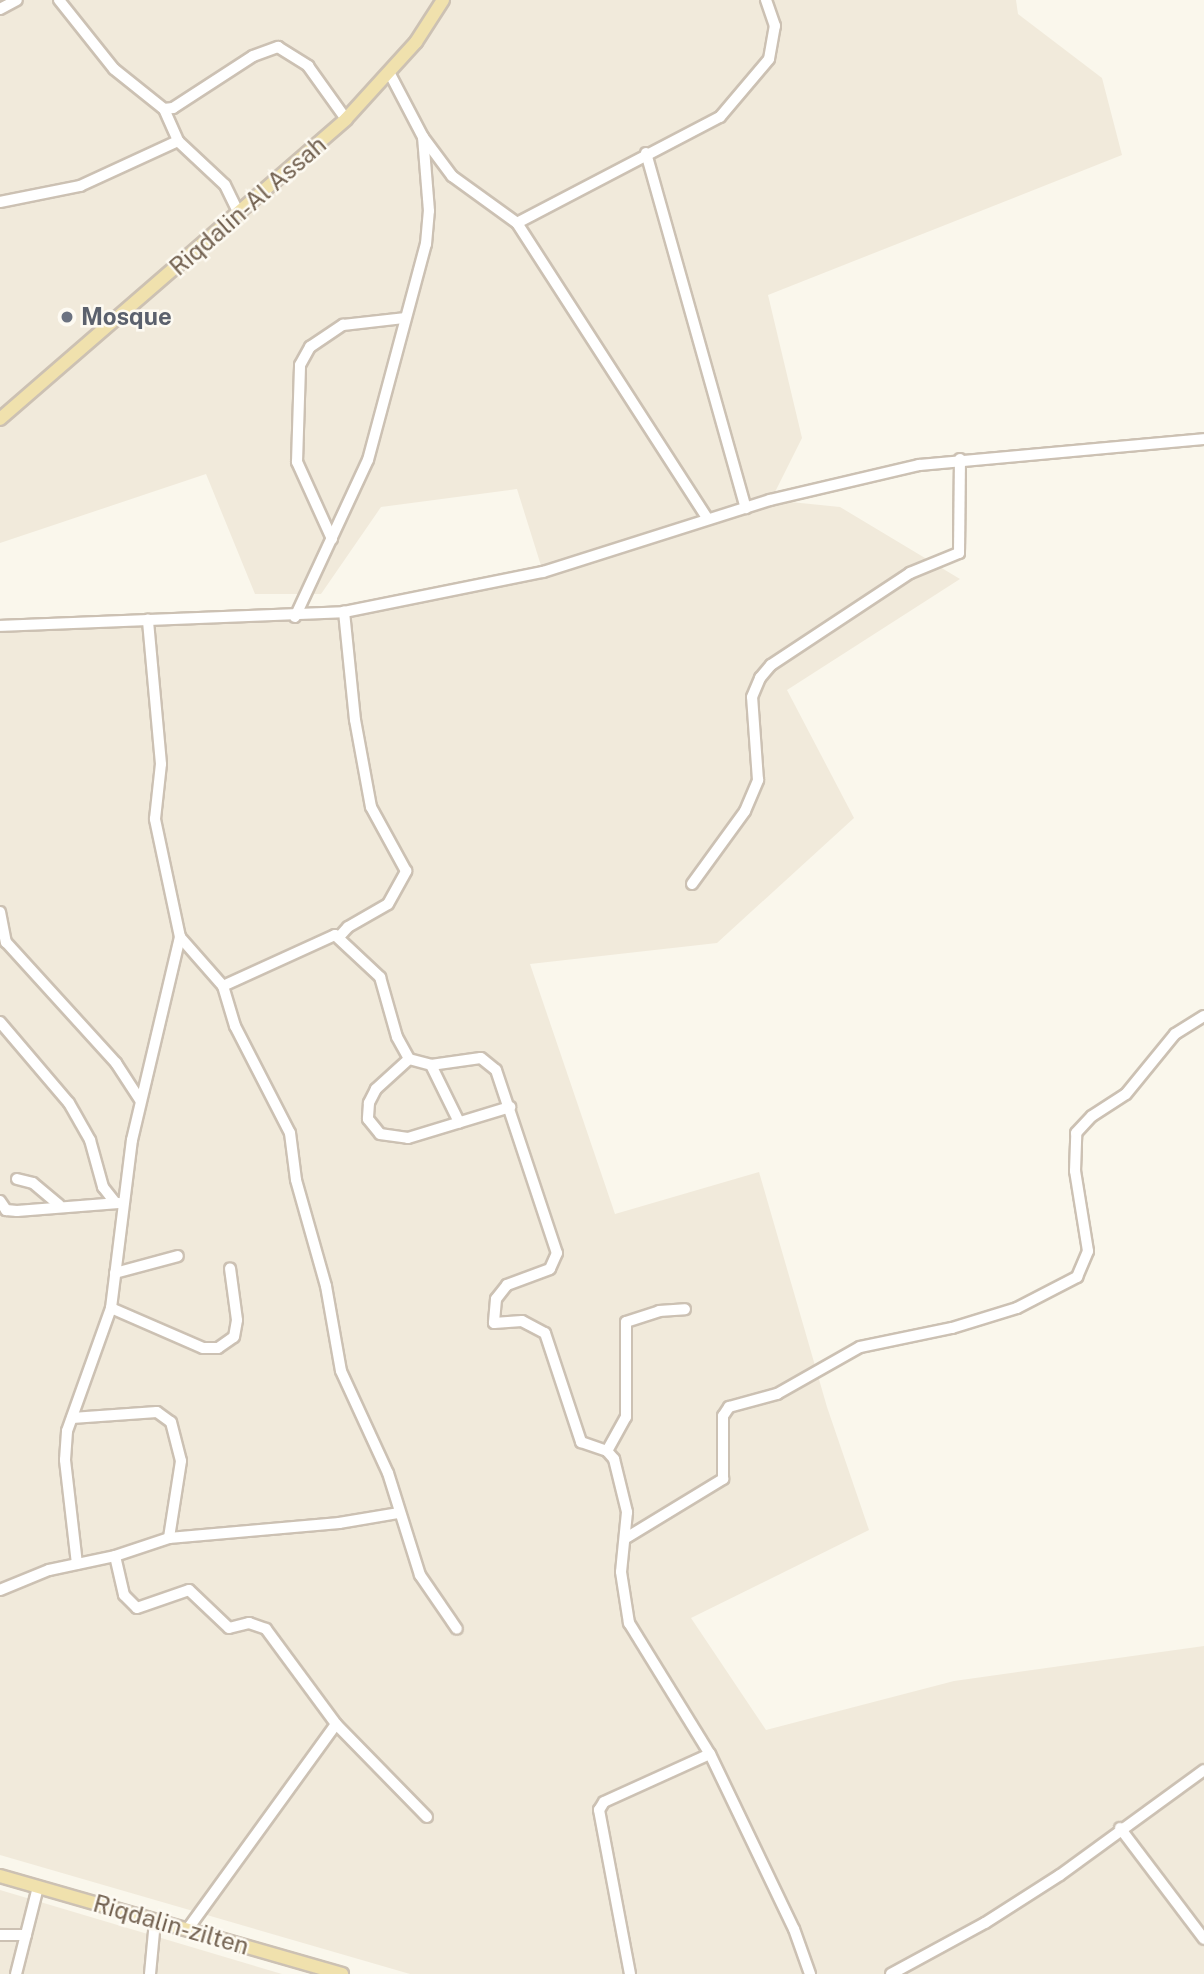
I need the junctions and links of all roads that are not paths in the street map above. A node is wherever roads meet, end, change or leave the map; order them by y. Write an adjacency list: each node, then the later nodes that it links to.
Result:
1 (17, 0): 5 (street)
2 (59, 0): 7 (street)
3 (443, 0): 6 (main road, Riqdalin-Al Assah)
4 (766, 0): 11 (street)
5 (0, 9)
6 (390, 74): 8 (main road, Riqdalin-Al Assah); 9 (street)
7 (164, 109): 8 (street); 10 (street)
8 (346, 119): 13 (main road, Riqdalin-Al Assah)
9 (423, 137): 14 (street); 15 (street)
10 (178, 141): 12 (street); 13 (street)
11 (646, 153): 14 (street); 19 (street)
12 (0, 202)
13 (239, 214): 16 (main road, Riqdalin-Al Assah)
14 (517, 223): 20 (street)
15 (404, 318): 21 (street); 21 (street)
16 (0, 419)
17 (1204, 439): 18 (street)
18 (960, 459): 19 (street); 26 (street)
19 (746, 508): 20 (street)
20 (708, 519): 22 (street)
21 (332, 539): 23 (street)
22 (345, 612): 23 (street); 29 (street)
23 (295, 617): 24 (street)
24 (148, 620): 25 (street); 28 (street)
25 (0, 626)
26 (692, 884)
27 (0, 912): 35 (street)
28 (180, 937): 30 (street); 35 (street)
29 (340, 937): 30 (street); 33 (street)
30 (223, 986): 49 (street)
31 (1204, 1016): 51 (street)
32 (0, 1022): 40 (street)
33 (409, 1059): 34 (street); 37 (street)
34 (431, 1065): 36 (street); 37 (street)
35 (140, 1100): 40 (street)
36 (510, 1107): 37 (street); 48 (street)
37 (459, 1122)
38 (17, 1179): 41 (street)
39 (0, 1201): 41 (street)
40 (118, 1203): 41 (street); 44 (street)
41 (60, 1205)
42 (178, 1256): 44 (street)
43 (230, 1268): 45 (street)
44 (115, 1273): 45 (street)
45 (111, 1308): 47 (street)
46 (685, 1309): 48 (street)
47 (72, 1419): 50 (street); 53 (street)
48 (607, 1451): 51 (street)
49 (398, 1513): 50 (street); 55 (street)
50 (169, 1538): 52 (street)
51 (626, 1538): 57 (street)
52 (115, 1556): 53 (street); 56 (street)
53 (77, 1564): 54 (street)
54 (0, 1590)
55 (457, 1629)
56 (336, 1724): 59 (street); 64 (street)
57 (710, 1754): 71 (street); 72 (street)
58 (1204, 1770): 60 (street)
59 (427, 1817)
60 (1120, 1828): 67 (street); 73 (street)
61 (0, 1876): 62 (main road, Riqdalin-zilten)
62 (38, 1887): 63 (main road, Riqdalin-zilten); 65 (street)
63 (155, 1921): 64 (main road, Riqdalin-zilten); 69 (street)
64 (187, 1930): 70 (main road, Riqdalin-zilten)
65 (26, 1935): 66 (street); 68 (street)
66 (0, 1936)
67 (1204, 1939)
68 (16, 1974)
69 (150, 1974)
70 (342, 1974)
71 (630, 1974)
72 (810, 1974)
73 (891, 1974)

